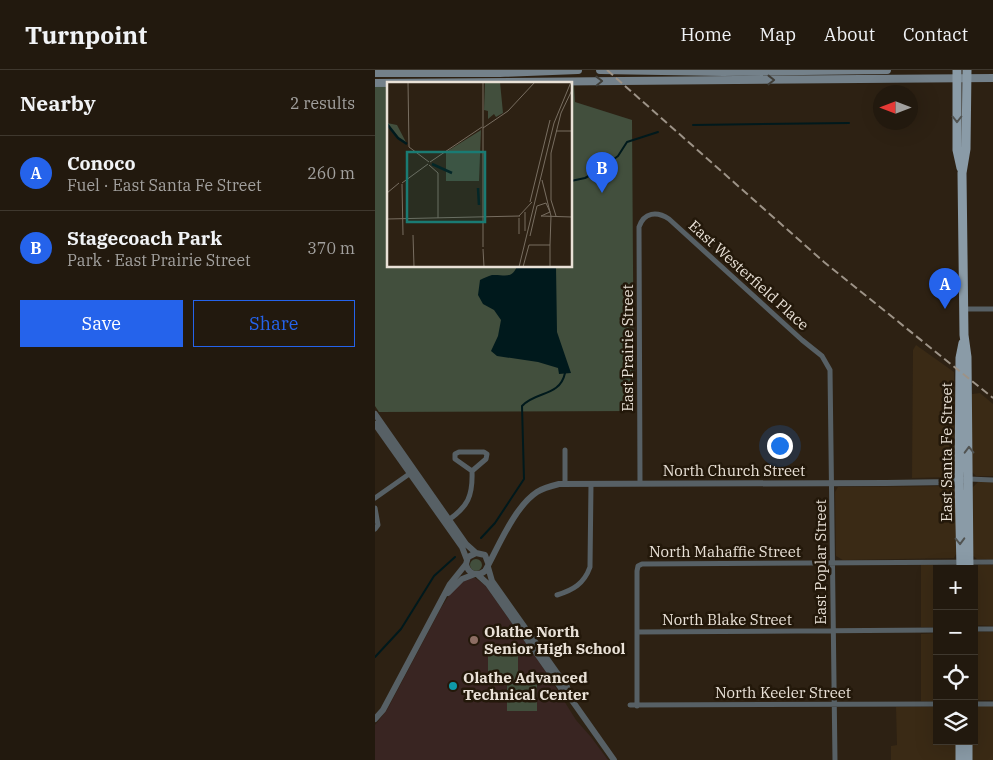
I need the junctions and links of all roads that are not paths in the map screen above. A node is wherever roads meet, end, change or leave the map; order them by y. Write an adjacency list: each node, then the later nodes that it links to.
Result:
1 (578, 70): 4 (main road)
2 (600, 70): 5 (main road)
3 (887, 70): 5 (main road)
4 (375, 73)
5 (723, 74): 6 (main road, one-way to 6); 9 (main road, one-way to 5)
6 (957, 74): 7 (main road); 10 (main road, East Santa Fe Street, one-way to 10)
7 (967, 74): 8 (main road); 10 (main road, East Santa Fe Street)
8 (993, 78)
9 (540, 82)
10 (962, 173): 12 (main road, East Santa Fe Street)
11 (647, 215): 15 (street, East Westerfield Place); 25 (street, East Prairie Street)
12 (963, 309): 13 (street); 14 (main road, East Santa Fe Street)
13 (993, 309)
14 (964, 335): 21 (main road, East Santa Fe Street, one-way to 14); 22 (main road, East Santa Fe Street)
15 (828, 365): 24 (street, East Poplar Street)
16 (375, 414): 20 (street)
17 (375, 424): 20 (street)
18 (565, 450): 26 (street)
19 (472, 471): 19 (street); 30 (street)
20 (412, 472): 28 (street); 30 (street)
21 (969, 479): 22 (street, North Church Street); 23 (street, North Church Street); 39 (main road, East Santa Fe Street)
22 (959, 480): 24 (street, North Church Street); 40 (main road, East Santa Fe Street, one-way to 40)
23 (993, 480)
24 (831, 482): 25 (street, North Church Street); 35 (street, East Poplar Street)
25 (640, 483): 27 (street, North Church Street)
26 (565, 484): 27 (street, North Church Street); 32 (street, North Church Street)
27 (591, 484): 43 (street)
28 (375, 498)
29 (375, 508): 31 (street)
30 (447, 521): 33 (street); 34 (street)
31 (375, 530)
32 (501, 540): 33 (street, North Church Street); 37 (street, North Church Street)
33 (478, 553): 34 (street); 37 (street)
34 (466, 562): 42 (street); 44 (street)
35 (832, 562): 38 (street, North Mahaffie Street); 48 (street, East Poplar Street); 49 (street, North Mahaffie Street)
36 (993, 562): 41 (street, North Mahaffie Street)
37 (488, 565): 42 (street); 50 (street)
38 (933, 565)
39 (965, 565)
40 (965, 565)
41 (972, 565)
42 (477, 574): 44 (street); 50 (street)
43 (557, 595)
44 (442, 600): 57 (street)
45 (978, 629): 46 (street)
46 (993, 629)
47 (933, 630): 48 (street, North Blake Street)
48 (833, 631): 49 (street, North Blake Street); 51 (street, East Poplar Street)
49 (637, 632): 56 (street)
50 (571, 699): 60 (street)
51 (834, 704): 52 (street, North Keeler Street); 56 (street, North Keeler Street); 61 (street, East Poplar Street)
52 (933, 704)
53 (978, 704): 54 (street)
54 (993, 704)
55 (630, 706): 56 (street, North Keeler Street)
56 (637, 706)
57 (375, 719)
58 (960, 745): 62 (main road)
59 (969, 745): 63 (main road)
60 (614, 760)
61 (835, 760)
62 (960, 760)
63 (968, 760)

